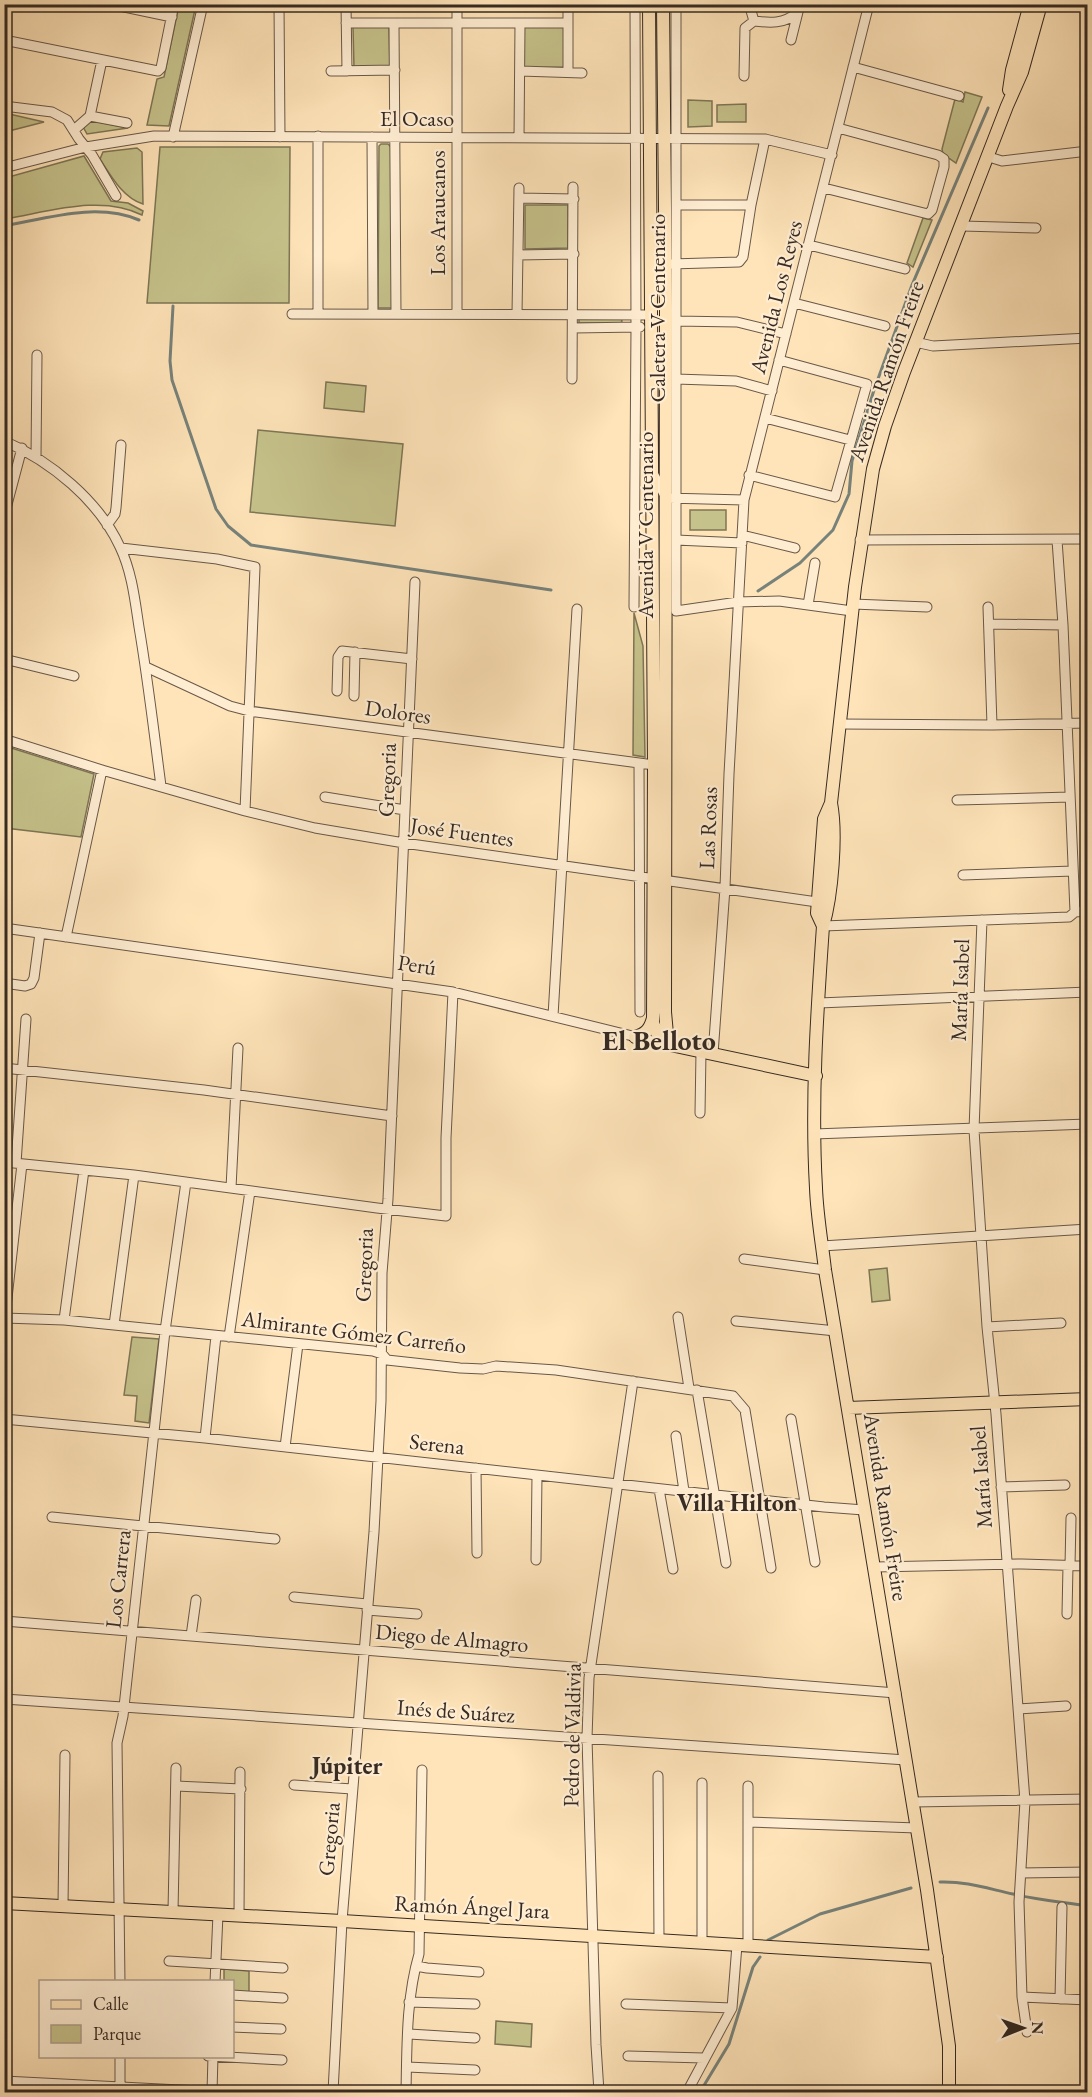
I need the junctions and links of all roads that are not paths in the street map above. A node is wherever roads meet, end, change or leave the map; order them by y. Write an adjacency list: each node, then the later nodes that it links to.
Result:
1 (174, 4): 17 (street)
2 (203, 4): 42 (street)
3 (279, 4): 44 (street)
4 (346, 4): 19 (street)
5 (457, 4): 20 (street, Los Araucanos)
6 (568, 4): 21 (street)
7 (635, 4): 49 (street, Caletera V Centenario)
8 (649, 4): 50 (main road, Avenida V Centenario)
9 (663, 4): 51 (main road, Avenida V Centenario)
10 (676, 4): 51 (street, Caletera V Centenario)
11 (749, 4): 18 (street)
12 (868, 4): 27 (street, Avenida Los Reyes)
13 (1030, 4): 37 (main road, Avenida Ramón Freire)
14 (1041, 4): 37 (main road, Avenida Ramón Freire)
15 (112, 5): 17 (street)
16 (798, 9): 18 (street); 25 (street)
17 (172, 17): 26 (street)
18 (754, 21): 34 (street)
19 (346, 23): 22 (street); 28 (street)
20 (457, 23): 22 (street); 23 (street); 47 (street, Los Araucanos)
21 (568, 23): 23 (street); 32 (street)
22 (394, 24): 29 (street)
23 (520, 24): 31 (street)
24 (4, 40): 26 (street)
25 (791, 40)
26 (102, 60): 38 (street)
27 (853, 67): 35 (street); 40 (street, Avenida Los Reyes)
28 (347, 70): 29 (street); 30 (street)
29 (395, 70): 46 (street)
30 (331, 71)
31 (519, 71): 32 (street); 48 (street)
32 (568, 72): 33 (street)
33 (582, 73)
34 (744, 76)
35 (959, 96)
36 (4, 106): 41 (street)
37 (1007, 106): 56 (main road, Avenida Ramón Freire)
38 (90, 116): 39 (street); 41 (street)
39 (127, 123)
40 (838, 128): 55 (street, Avenida Los Reyes); 59 (street)
41 (74, 130): 53 (street)
42 (173, 136): 44 (street, El Ocaso); 53 (street, El Ocaso)
43 (318, 136): 44 (street, El Ocaso); 45 (street, El Ocaso); 73 (street)
44 (280, 137)
45 (372, 137): 46 (street, El Ocaso); 74 (street)
46 (396, 137): 47 (street, El Ocaso); 75 (street)
47 (456, 138): 48 (street, El Ocaso); 76 (street, Los Araucanos)
48 (519, 138): 49 (street, El Ocaso)
49 (635, 138): 50 (street, El Ocaso); 79 (street, Caletera V Centenario)
50 (649, 138): 51 (street, El Ocaso); 80 (main road, Avenida V Centenario)
51 (670, 138): 52 (street, El Ocaso); 62 (street, Caletera V Centenario); 69 (main road, Avenida V Centenario)
52 (765, 139): 55 (street, El Ocaso); 63 (street)
53 (86, 147): 57 (street, El Ocaso); 60 (street)
54 (1088, 151): 56 (street)
55 (831, 155): 59 (street, Avenida Los Reyes)
56 (989, 156): 64 (main road, Avenida Ramón Freire)
57 (4, 168)
58 (573, 187): 61 (street)
59 (824, 188): 66 (street, Avenida Los Reyes)
60 (116, 196)
61 (574, 198): 67 (street); 68 (street)
62 (676, 205): 63 (street); 69 (street, Caletera V Centenario)
63 (751, 205): 69 (street)
64 (962, 226): 65 (street); 87 (main road, Avenida Ramón Freire)
65 (1036, 228)
66 (809, 245): 70 (street); 71 (street, Avenida Los Reyes)
67 (574, 254): 68 (street); 78 (street)
68 (518, 255): 77 (street)
69 (670, 264): 81 (street, Caletera V Centenario); 101 (main road, Avenida V Centenario)
70 (905, 269)
71 (794, 303): 82 (street); 85 (street, Avenida Los Reyes)
72 (292, 314): 73 (street)
73 (318, 314): 74 (street)
74 (373, 314): 75 (street)
75 (396, 314): 76 (street)
76 (457, 314): 77 (street)
77 (517, 314): 78 (street)
78 (574, 314): 79 (street); 84 (street)
79 (636, 315): 80 (street); 83 (street, Caletera V Centenario)
80 (650, 321): 83 (street); 99 (main road, Avenida V Centenario)
81 (676, 321): 85 (street); 91 (street, Caletera V Centenario)
82 (885, 326)
83 (636, 327): 84 (street); 116 (street, Caletera V Centenario)
84 (573, 328): 90 (street)
85 (786, 334): 89 (street, Avenida Los Reyes)
86 (1088, 338): 87 (street)
87 (915, 342): 108 (main road, Avenida Ramón Freire)
88 (38, 355): 98 (street)
89 (780, 360): 92 (street, Avenida Los Reyes); 94 (street)
90 (572, 379)
91 (676, 379): 92 (street); 101 (street, Caletera V Centenario)
92 (772, 391): 93 (street, Avenida Los Reyes)
93 (765, 418): 94 (street); 100 (street, Avenida Los Reyes)
94 (850, 440): 100 (street)
95 (4, 441): 97 (street)
96 (121, 444): 104 (street)
97 (22, 448): 98 (street); 103 (street)
98 (36, 457): 104 (street)
99 (651, 468): 101 (street); 139 (main road, Avenida V Centenario)
100 (749, 475): 102 (street, Avenida Los Reyes)
101 (671, 498): 102 (street); 107 (street, Caletera V Centenario); 153 (main road, Avenida V Centenario)
102 (744, 500): 105 (street, Avenida Los Reyes)
103 (4, 516)
104 (107, 525): 110 (street)
105 (742, 539): 107 (street); 111 (street); 114 (street, Avenida Los Reyes)
106 (1088, 539): 109 (street)
107 (676, 540): 114 (street, Caletera V Centenario)
108 (861, 540): 109 (street); 119 (main road, Avenida Ramón Freire)
109 (1057, 540): 122 (street)
110 (121, 548): 126 (street); 130 (street)
111 (795, 548)
112 (815, 563): 115 (street)
113 (416, 582): 124 (street, Gregoria)
114 (738, 602): 115 (street); 154 (street, Las Rosas)
115 (808, 605): 119 (street)
116 (634, 607)
117 (927, 607): 119 (street)
118 (988, 607): 121 (street)
119 (853, 608): 133 (main road, Avenida Ramón Freire)
120 (577, 609): 137 (street)
121 (989, 624): 122 (street); 134 (street)
122 (1063, 625): 131 (street)
123 (355, 652): 124 (street); 128 (street); 129 (street)
124 (412, 658): 135 (street, Gregoria)
125 (4, 659): 127 (street)
126 (146, 667): 130 (street, Dolores); 141 (street)
127 (74, 676)
128 (337, 691)
129 (354, 696)
130 (249, 711): 135 (street, Dolores); 147 (street)
131 (1067, 723): 132 (street); 134 (street); 143 (street)
132 (1088, 723)
133 (839, 724): 134 (street); 145 (main road, Avenida Ramón Freire)
134 (992, 725)
135 (408, 733): 137 (street, Dolores); 146 (street, Gregoria)
136 (4, 739): 140 (street, José Fuentes)
137 (568, 753): 138 (street, Dolores); 149 (street)
138 (639, 763): 139 (street, Dolores); 152 (street)
139 (654, 765): 153 (main road, Avenida V Centenario)
140 (102, 770): 141 (street, José Fuentes); 162 (street)
141 (160, 786): 147 (street, José Fuentes)
142 (325, 797): 146 (street)
143 (1070, 797): 144 (street); 150 (street)
144 (957, 800)
145 (831, 803): 155 (main road, Avenida Ramón Freire); 159 (main road, Avenida Ramón Freire)
146 (405, 810): 148 (street, Gregoria)
147 (245, 811): 148 (street, José Fuentes)
148 (404, 843): 149 (street, José Fuentes); 163 (street, Gregoria)
149 (561, 866): 152 (street, José Fuentes); 170 (street)
150 (1073, 871): 151 (street); 157 (street)
151 (963, 875)
152 (640, 876): 153 (street, José Fuentes); 169 (street)
153 (660, 880): 154 (street, José Fuentes); 171 (main road, Avenida V Centenario); 174 (main road, Avenida V Centenario)
154 (725, 888): 155 (street, José Fuentes); 176 (street, Las Rosas)
155 (817, 902): 159 (main road, Avenida Ramón Freire)
156 (1088, 910): 157 (street)
157 (1075, 912): 158 (street)
158 (982, 920): 159 (street); 167 (street, María Isabel)
159 (824, 921): 168 (main road, Avenida Ramón Freire)
160 (4, 928): 161 (street, Perú)
161 (40, 933): 162 (street, Perú); 164 (street)
162 (66, 937): 163 (street, Perú)
163 (398, 982): 165 (street, Perú); 182 (street, Gregoria)
164 (4, 983)
165 (453, 992): 170 (street, Perú); 193 (street)
166 (1088, 992): 167 (street)
167 (979, 997): 168 (street); 184 (street, María Isabel)
168 (819, 1003): 179 (main road, Avenida Ramón Freire)
169 (640, 1011)
170 (553, 1016): 173 (street, Perú)
171 (653, 1017): 173 (main road); 174 (main road, Avenida V Centenario)
172 (26, 1019): 178 (street)
173 (635, 1037): 174 (street, Perú)
174 (665, 1044): 176 (main road, Perú)
175 (238, 1048): 180 (street)
176 (707, 1053): 179 (main road, Perú); 181 (street, Las Rosas)
177 (4, 1068): 178 (street)
178 (24, 1070): 180 (street); 187 (street)
179 (816, 1076): 185 (main road, Avenida Ramón Freire)
180 (236, 1095): 182 (street); 191 (street)
181 (700, 1113)
182 (392, 1116): 193 (street, Gregoria)
183 (1088, 1124): 184 (street)
184 (974, 1130): 185 (street); 195 (street, María Isabel)
185 (814, 1134): 196 (main road, Avenida Ramón Freire)
186 (4, 1162): 187 (street)
187 (19, 1164): 188 (street); 200 (street)
188 (84, 1170): 189 (street); 201 (street)
189 (134, 1175): 190 (street); 205 (street)
190 (186, 1182): 191 (street); 207 (street, Los Carrera)
191 (231, 1188): 192 (street)
192 (250, 1191): 193 (street); 210 (street)
193 (386, 1209): 212 (street, Gregoria)
194 (1088, 1229): 195 (street)
195 (981, 1236): 196 (street); 206 (street, María Isabel)
196 (822, 1246): 198 (main road, Avenida Ramón Freire)
197 (744, 1259): 198 (street)
198 (825, 1270): 208 (main road, Avenida Ramón Freire)
199 (678, 1317): 214 (street)
200 (5, 1318): 201 (street, Almirante Gómez Carreño); 204 (street)
201 (64, 1320): 205 (street, Almirante Gómez Carreño)
202 (736, 1321): 208 (street)
203 (1061, 1323): 206 (street)
204 (4, 1325)
205 (114, 1325): 207 (street, Almirante Gómez Carreño)
206 (987, 1327): 216 (street, María Isabel)
207 (165, 1331): 209 (street, Almirante Gómez Carreño); 220 (street, Los Carrera)
208 (836, 1331): 217 (main road, Avenida Ramón Freire)
209 (216, 1336): 210 (street, Almirante Gómez Carreño); 222 (street)
210 (229, 1337): 211 (street, Almirante Gómez Carreño)
211 (298, 1344): 212 (street, Almirante Gómez Carreño); 223 (street)
212 (382, 1354): 213 (street, Almirante Gómez Carreño); 224 (street, Gregoria)
213 (633, 1380): 214 (street, Almirante Gómez Carreño); 227 (street, Pedro de Valdivia)
214 (693, 1389): 232 (street); 233 (street, Almirante Gómez Carreño)
215 (1088, 1399): 216 (main road)
216 (995, 1402): 217 (main road); 229 (street, María Isabel)
217 (848, 1408): 235 (main road, Avenida Ramón Freire)
218 (4, 1419): 220 (street, Serena)
219 (791, 1419): 234 (street)
220 (154, 1433): 222 (street, Serena); 238 (street, Los Carrera)
221 (676, 1436): 231 (street)
222 (205, 1438): 223 (street, Serena)
223 (285, 1447): 224 (street, Serena)
224 (379, 1457): 225 (street, Serena); 252 (street, Gregoria)
225 (476, 1468): 226 (street, Serena); 240 (street)
226 (537, 1475): 227 (street, Serena); 241 (street)
227 (618, 1484): 230 (street, Serena); 259 (street, Pedro de Valdivia)
228 (1065, 1485): 229 (street)
229 (1001, 1486): 244 (street, María Isabel)
230 (659, 1489): 231 (street, Serena); 249 (street)
231 (684, 1491): 232 (street, Serena)
232 (713, 1495): 233 (street, Serena); 243 (street)
233 (760, 1500): 234 (street, Serena); 248 (street)
234 (806, 1505): 235 (street, Serena); 242 (street)
235 (864, 1510): 247 (main road, Avenida Ramón Freire)
236 (52, 1517): 238 (street)
237 (1071, 1518): 245 (street)
238 (143, 1526): 239 (street); 256 (street, Los Carrera)
239 (275, 1539)
240 (477, 1553)
241 (536, 1560)
242 (815, 1562)
243 (726, 1563)
244 (1007, 1564): 245 (street); 247 (street); 264 (street, María Isabel)
245 (1069, 1566): 246 (street); 254 (street)
246 (1088, 1566)
247 (874, 1567): 260 (main road, Avenida Ramón Freire)
248 (771, 1568)
249 (672, 1569)
250 (294, 1598): 252 (street)
251 (196, 1600): 257 (street)
252 (367, 1607): 253 (street); 258 (street, Gregoria)
253 (417, 1614)
254 (1067, 1614)
255 (4, 1621): 256 (street, Diego de Almagro)
256 (132, 1631): 257 (street, Diego de Almagro); 263 (street, Los Carrera)
257 (191, 1636): 258 (street, Diego de Almagro)
258 (364, 1651): 259 (street, Diego de Almagro); 265 (street, Gregoria)
259 (590, 1668): 260 (street, Diego de Almagro); 266 (street, Pedro de Valdivia)
260 (896, 1693): 268 (main road, Avenida Ramón Freire)
261 (4, 1699): 263 (street, Inés de Suárez)
262 (1066, 1706): 264 (street)
263 (124, 1707): 265 (street, Inés de Suárez); 289 (street, Los Carrera)
264 (1018, 1709): 280 (street, María Isabel)
265 (358, 1724): 266 (street, Inés de Suárez); 278 (street, Gregoria)
266 (587, 1738): 268 (street, Inés de Suárez); 295 (street, Pedro de Valdivia)
267 (65, 1755): 287 (street)
268 (906, 1760): 281 (main road, Avenida Ramón Freire)
269 (176, 1768): 276 (street)
270 (422, 1770): 294 (street)
271 (240, 1772): 277 (street)
272 (658, 1776): 296 (street)
273 (702, 1783): 297 (street)
274 (294, 1785): 278 (street)
275 (748, 1785): 282 (street)
276 (176, 1786): 277 (street); 290 (street)
277 (241, 1789): 292 (street)
278 (352, 1789): 293 (street, Gregoria)
279 (1088, 1799): 280 (street)
280 (1025, 1801): 281 (street); 285 (street, María Isabel)
281 (913, 1802): 283 (main road, Avenida Ramón Freire)
282 (748, 1822): 283 (street); 298 (street)
283 (917, 1828): 299 (main road, Avenida Ramón Freire)
284 (1088, 1872): 285 (street)
285 (1021, 1873): 308 (street, María Isabel)
286 (4, 1904): 287 (main road, Ramón Ángel Jara)
287 (63, 1906): 289 (main road, Ramón Ángel Jara)
288 (1062, 1907): 310 (street)
289 (118, 1908): 290 (main road, Ramón Ángel Jara); 305 (street, Los Carrera)
290 (173, 1911): 291 (main road, Ramón Ángel Jara)
291 (218, 1914): 292 (main road, Ramón Ángel Jara); 301 (street)
292 (239, 1915): 293 (main road, Ramón Ángel Jara)
293 (342, 1921): 294 (main road, Ramón Ángel Jara); 334 (street, Gregoria)
294 (420, 1925): 295 (main road, Ramón Ángel Jara); 302 (street)
295 (593, 1936): 296 (main road, Ramón Ángel Jara); 336 (street, Pedro de Valdivia)
296 (659, 1940): 297 (main road, Ramón Ángel Jara)
297 (702, 1942): 298 (main road, Ramón Ángel Jara)
298 (742, 1945): 299 (main road, Ramón Ángel Jara); 315 (street)
299 (937, 1957): 338 (main road, Avenida Ramón Freire)
300 (169, 1961): 301 (street)
301 (216, 1965): 303 (street); 306 (street)
302 (416, 1966): 304 (street); 312 (street)
303 (283, 1968)
304 (479, 1972)
305 (120, 1980)
306 (215, 1980)
307 (234, 1995): 309 (street)
308 (1022, 1997): 310 (street); 318 (street, María Isabel)
309 (283, 1998)
310 (1060, 1999): 311 (street)
311 (1088, 2000)
312 (409, 2002): 313 (street); 319 (street)
313 (475, 2004)
314 (626, 2004): 315 (street)
315 (732, 2008): 325 (street)
316 (234, 2027): 317 (street)
317 (281, 2029)
318 (1028, 2032)
319 (409, 2034): 320 (street); 327 (street)
320 (475, 2038)
321 (628, 2056): 325 (street)
322 (120, 2058): 330 (street)
323 (213, 2058): 332 (street)
324 (234, 2058): 326 (street)
325 (704, 2058): 337 (street)
326 (282, 2060)
327 (407, 2067): 328 (street); 335 (street)
328 (475, 2070)
329 (4, 2081): 330 (street)
330 (120, 2088): 331 (street)
331 (135, 2091): 332 (street)
332 (212, 2092): 333 (street)
333 (219, 2092)
334 (333, 2092)
335 (406, 2092)
336 (599, 2092)
337 (687, 2092)
338 (949, 2092)

